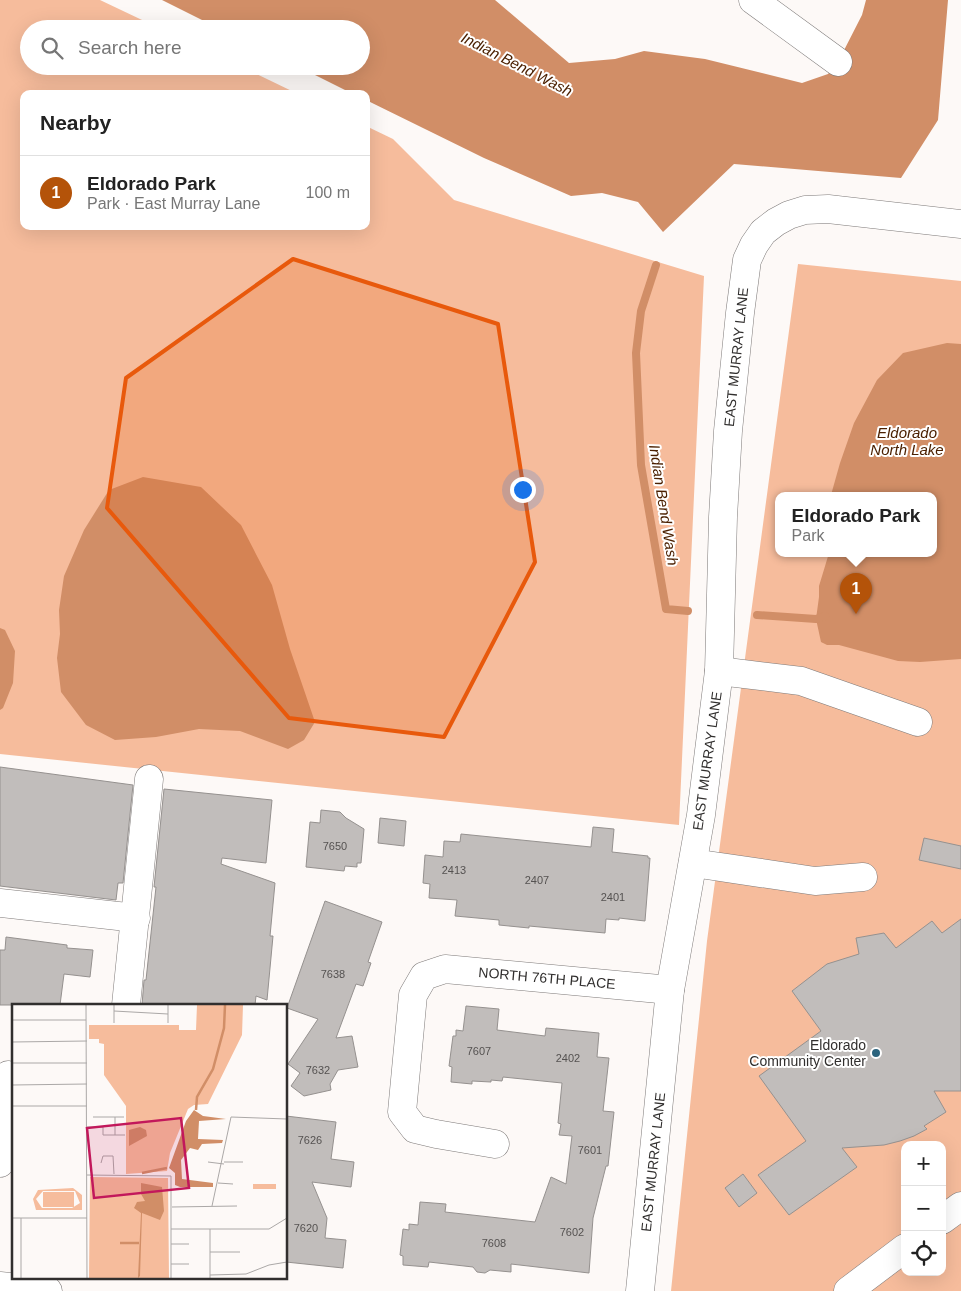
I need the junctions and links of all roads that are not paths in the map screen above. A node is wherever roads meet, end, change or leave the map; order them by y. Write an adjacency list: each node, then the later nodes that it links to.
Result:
1 (753, 0): 2 (street)
2 (838, 62)
3 (961, 224): 4 (street, EAST MURRAY LANE)
4 (719, 671): 5 (street); 7 (street, EAST MURRAY LANE)
5 (918, 722)
6 (149, 779): 10 (street)
7 (692, 863): 8 (street); 11 (street, EAST MURRAY LANE)
8 (863, 877)
9 (0, 903): 10 (street)
10 (136, 918): 12 (street)
11 (670, 990): 14 (street, NORTH 76TH PLACE); 21 (street, EAST MURRAY LANE)
12 (126, 1004)
13 (7, 1075): 15 (street)
14 (495, 1144)
15 (0, 1163)
16 (961, 1206): 17 (street)
17 (946, 1217)
18 (901, 1251): 22 (street)
19 (0, 1286): 20 (street)
20 (48, 1291)
21 (640, 1291)
22 (848, 1291)

